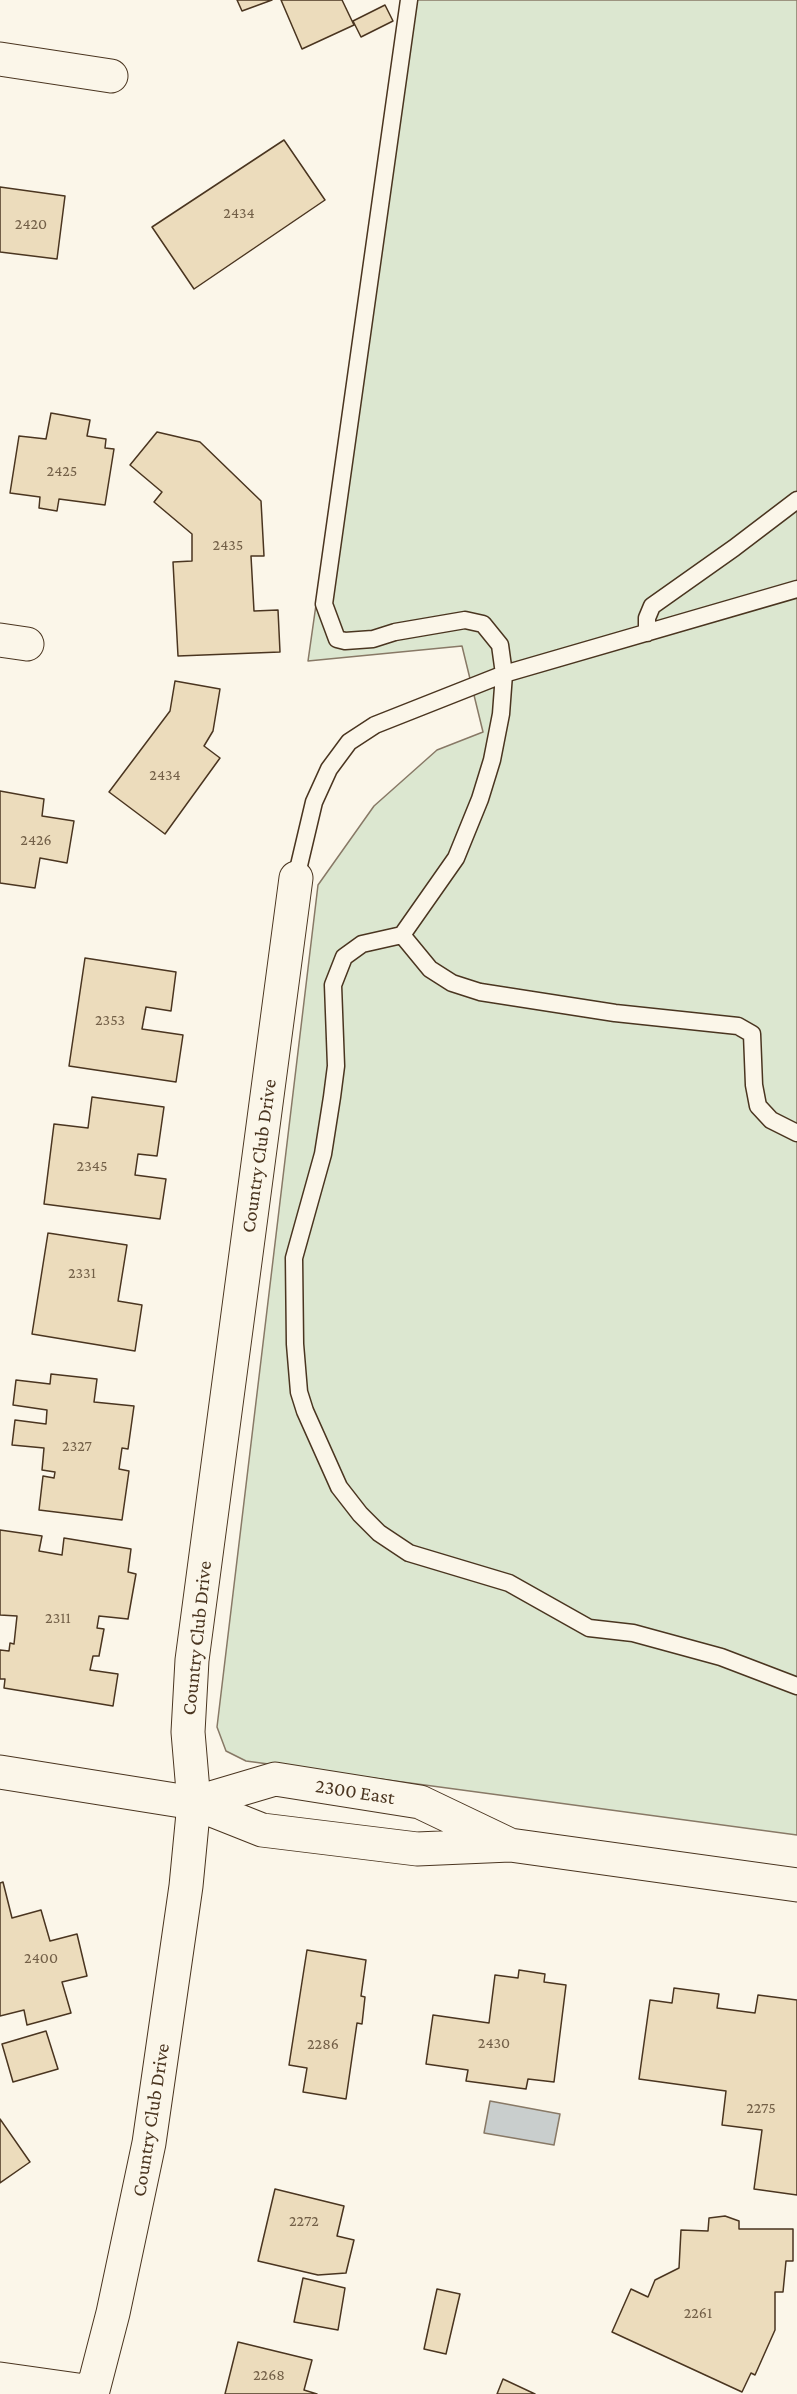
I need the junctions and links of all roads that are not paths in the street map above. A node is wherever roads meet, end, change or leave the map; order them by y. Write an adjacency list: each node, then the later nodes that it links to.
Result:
1 (409, 0): 7 (lane)
2 (0, 59): 3 (street)
3 (111, 76)
4 (797, 500): 6 (lane)
5 (797, 589): 6 (lane)
6 (647, 633): 7 (lane)
7 (504, 674): 8 (lane); 9 (lane)
8 (296, 878): 13 (street, Country Club Drive)
9 (402, 935): 10 (lane); 11 (lane)
10 (797, 1132)
11 (797, 1686)
12 (0, 1772): 13 (street, 2300 East)
13 (194, 1803): 14 (street, 2300 East); 14 (street, 2300 East); 17 (street, Country Club Drive)
14 (510, 1845): 15 (street, 2300 East)
15 (797, 1885)
16 (0, 2379): 17 (street)
17 (92, 2393)

